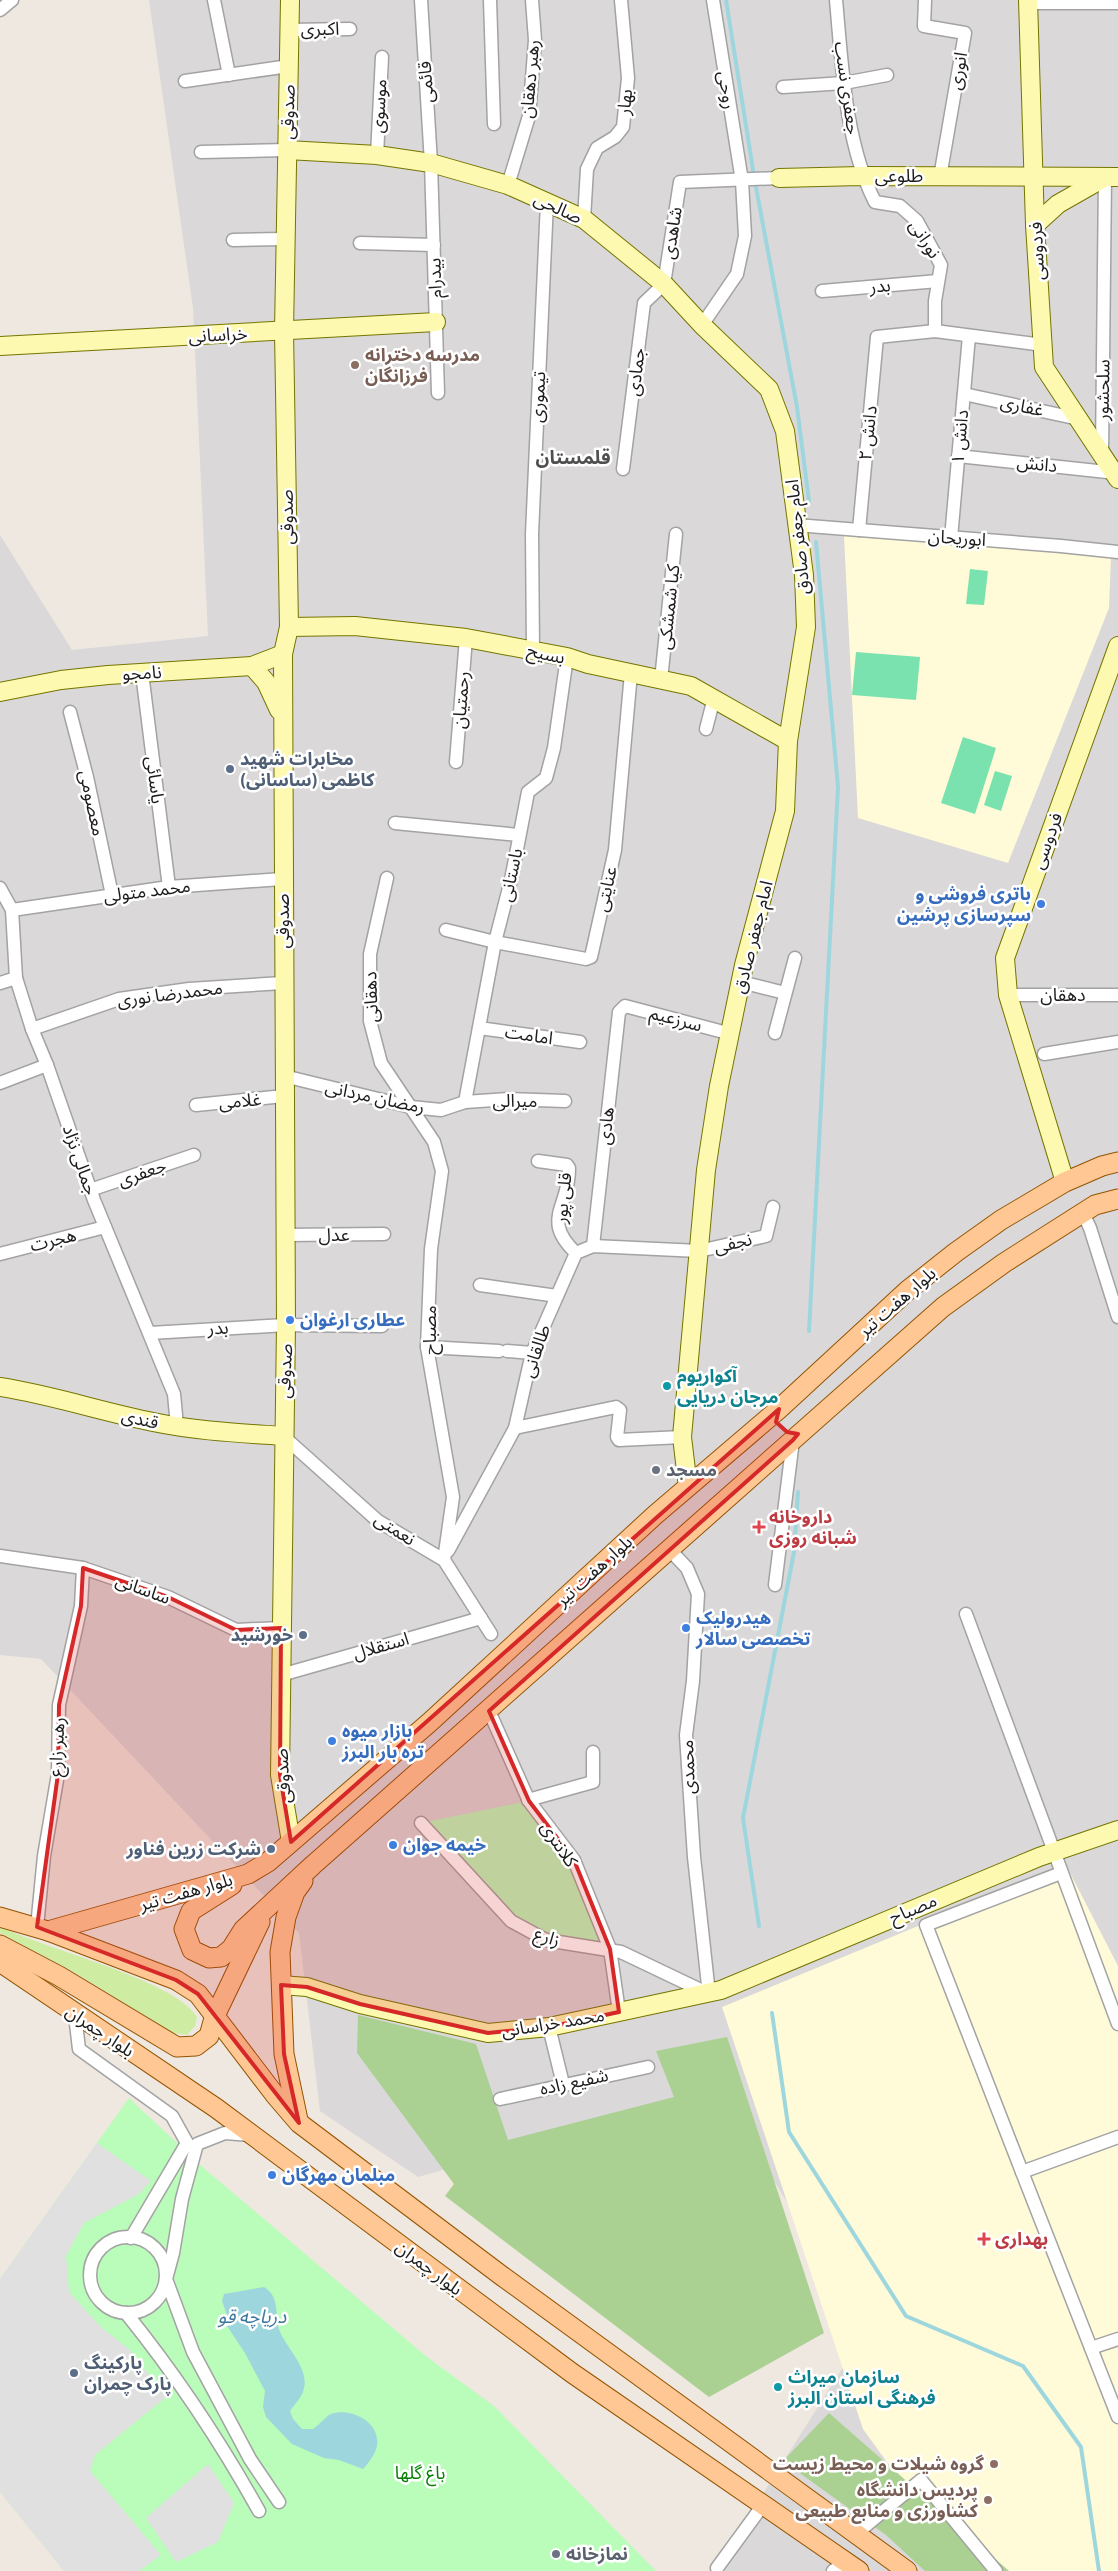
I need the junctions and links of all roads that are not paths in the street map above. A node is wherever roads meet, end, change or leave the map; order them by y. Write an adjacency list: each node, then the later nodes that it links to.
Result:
1 (12, 0): 13 (street)
2 (214, 0): 18 (street)
3 (290, 0): 15 (street, صدوقی)
4 (421, 0): 27 (street, قائمی)
5 (490, 0): 23 (street)
6 (532, 0): 35 (street, رهبر دهقان)
7 (621, 0): 37 (street, بهار)
8 (713, 0): 33 (street, روحی)
9 (836, 0): 21 (street, جعفری نسب)
10 (925, 0): 29 (street, انوری)
11 (1028, 1): 12 (street); 32 (street, فردوسی)
12 (1118, 3)
13 (0, 10)
14 (350, 29): 15 (street, اکبری)
15 (290, 30): 17 (street, صدوقی)
16 (382, 57): 26 (street, موسوی)
17 (289, 66): 18 (street); 24 (street, صدوقی)
18 (229, 75): 20 (street)
19 (887, 75): 21 (street)
20 (185, 81)
21 (844, 83): 22 (street); 28 (street, جعفری نسب)
22 (783, 87)
23 (494, 124)
24 (288, 150): 25 (street); 26 (street, صالحی); 39 (street, صدوقی)
25 (201, 152)
26 (377, 155): 27 (street, صالحی)
27 (431, 163): 35 (street, صالحی); 42 (street, بیدرام)
28 (861, 176): 29 (street, طلوعی); 31 (street, طلوعی); 43 (street, نورانی)
29 (940, 177): 32 (street, طلوعی)
30 (1111, 177): 32 (street, طلوعی); 38 (street); 57 (street, سلحشور)
31 (779, 178): 33 (street, طلوعی)
32 (1034, 178): 38 (street, فردوسی)
33 (742, 181): 34 (street, طلوعی); 47 (street, روحی)
34 (680, 182): 44 (street, شاهدی)
35 (508, 186): 36 (street, صالحی)
36 (547, 202): 37 (street, صالحی); 69 (street, تیموری)
37 (584, 219): 44 (street, صالحی)
38 (1036, 225): 51 (street, فردوسی)
39 (284, 239): 40 (street); 49 (street, صدوقی)
40 (233, 240)
41 (360, 243): 42 (street)
42 (434, 245): 46 (street, بیدرام)
43 (938, 282): 45 (street, بدر); 48 (street, نورانی)
44 (664, 284): 47 (street, صالحی); 59 (street, جمادی)
45 (822, 291)
46 (436, 322): 49 (street, خراسانی); 54 (street, بیدرام)
47 (702, 325): 53 (street, صالحی)
48 (935, 331): 50 (street); 62 (street, دانش ۲)
49 (284, 332): 52 (street, خراسانی); 66 (street, صدوقی)
50 (969, 336): 51 (street); 55 (street, دانش ۱)
51 (1043, 345): 56 (street, فردوسی)
52 (0, 346)
53 (769, 389): 61 (street, امام جعفر صادق)
54 (438, 394)
55 (964, 394): 56 (street, غفاری); 58 (street, دانش ۱)
56 (1079, 419): 57 (street, فردوسی)
57 (1102, 452): 60 (street, فردوسی)
58 (958, 456): 60 (street, دانش); 64 (street, دانش ۱)
59 (623, 469)
60 (1117, 476)
61 (796, 525): 62 (street, ابوریحان); 81 (street, امام جعفر صادق)
62 (858, 530): 64 (street, ابوریحان)
63 (676, 534): 75 (street, کیا شمشکی)
64 (951, 538): 65 (street, ابوریحان)
65 (1118, 552)
66 (289, 627): 67 (street, بسیح); 70 (street, صدوقی)
67 (466, 638): 69 (street, بسیح); 82 (street, رحمتیان)
68 (1118, 646): 99 (street, فردوسی)
69 (534, 651): 71 (street, بسیح)
70 (283, 654): 72 (street, نامجو); 79 (street, صدوقی)
71 (567, 657): 74 (street, بسیح); 84 (street, باستانی)
72 (252, 666): 73 (street, نامجو); 79 (street)
73 (142, 673): 76 (street, نامجو); 87 (street, یاسائی)
74 (631, 673): 75 (street, بسیح); 92 (street, عنایتی)
75 (661, 680): 77 (street, بسیح)
76 (0, 692)
77 (714, 698): 80 (street); 81 (street, بسیح)
78 (70, 712): 89 (street, معصومی)
79 (283, 719): 86 (street, صدوقی)
80 (706, 729)
81 (788, 741): 95 (street, امام جعفر صادق)
82 (456, 762)
83 (395, 823): 84 (street)
84 (519, 835): 92 (street, باستانی)
85 (386, 878): 116 (street, دهقانی)
86 (282, 879): 87 (street, محمد متولی); 97 (street, صدوقی)
87 (169, 887): 89 (street, محمد متولی)
88 (0, 888): 90 (street, جمالی نژاد)
89 (112, 895): 90 (street, محمد متولی)
90 (12, 910): 94 (street, جمالی نژاد)
91 (446, 930): 92 (street, عنایتی)
92 (495, 942): 102 (street, باستانی)
93 (794, 958): 98 (street)
94 (16, 978): 96 (street); 103 (street, جمالی نژاد)
95 (741, 982): 98 (street); 105 (street, امام جعفر صادق)
96 (0, 983)
97 (283, 983): 103 (street, محمدرضا نوری); 110 (street, صدوقی)
98 (785, 993): 104 (street)
99 (1008, 994): 100 (street, دهقان); 120 (street, فردوسی)
100 (1118, 995)
101 (621, 1008): 105 (street, سرزعیم); 128 (street, هادی)
102 (479, 1028): 106 (street, امامت); 114 (street, باستانی)
103 (32, 1029): 109 (street, جمالی نژاد)
104 (775, 1033)
105 (731, 1034): 129 (street, امام جعفر صادق)
106 (580, 1042)
107 (1118, 1042): 108 (street)
108 (1044, 1054)
109 (47, 1065): 111 (street); 121 (street, جمالی نژاد)
110 (284, 1076): 112 (street, صدوقی); 116 (street, رمضان مردانی)
111 (0, 1083)
112 (284, 1096): 115 (street, غلامی); 127 (street, صدوقی)
113 (565, 1101): 114 (street, میرالی)
114 (465, 1102): 116 (street, رمضان مردانی)
115 (196, 1105)
116 (411, 1107): 139 (street, مصباح)
117 (194, 1155): 121 (street, جعفری)
118 (538, 1161): 130 (street, قلی پور)
119 (1118, 1162): 120 (main road, بلوار هفت تیر)
120 (1065, 1182): 142 (main road, بلوار هفت تیر)
121 (90, 1190): 125 (street, جمالی نژاد)
122 (1118, 1199): 124 (main road, بلوار هفت تیر)
123 (773, 1206): 129 (street, نجفی)
124 (1083, 1213): 133 (street); 148 (main road, بلوار هفت تیر)
125 (105, 1227): 131 (street, هجرت); 138 (street, جمالی نژاد)
126 (384, 1234): 127 (street, عدل)
127 (285, 1236): 136 (street, صدوقی)
128 (593, 1246): 129 (street); 130 (street)
129 (699, 1251): 147 (street, امام جعفر صادق)
130 (576, 1253): 134 (street, طالقانی)
131 (0, 1254)
132 (480, 1285): 134 (street)
133 (1114, 1290): 135 (street)
134 (557, 1296): 140 (street, طالقانی)
135 (1118, 1317)
136 (286, 1325): 137 (street); 138 (street, بدر); 145 (street, صدوقی)
137 (382, 1326)
138 (150, 1333): 143 (street, جمالی نژاد)
139 (427, 1347): 140 (street); 153 (street, مصباح)
140 (532, 1353): 144 (street, طالقانی)
141 (0, 1387): 143 (street, قندی)
142 (778, 1409): 146 (main road, بلوار هفت تیر); 148 (main road)
143 (177, 1426): 145 (street, قندی)
144 (514, 1428): 147 (street); 153 (street, طالقانی)
145 (283, 1436): 153 (street, نعمتی); 158 (street, صدوقی)
146 (748, 1436): 149 (main road); 150 (main road, بلوار هفت تیر)
147 (682, 1437): 150 (street, امام جعفر صادق)
148 (796, 1437): 149 (main road, بلوار هفت تیر); 155 (street)
149 (768, 1460): 151 (main road, بلوار هفت تیر)
150 (688, 1487): 166 (main road, بلوار هفت تیر)
151 (669, 1549): 161 (main road, بلوار هفت تیر); 178 (street, محمدی)
152 (0, 1556): 154 (street, ساسانی)
153 (444, 1560): 157 (street, نعمتی)
154 (83, 1568): 158 (street, ساسانی); 173 (street, رهبر زارع)
155 (775, 1585)
156 (966, 1614): 167 (street)
157 (480, 1618): 159 (street, نعمتی); 160 (street, استقلال)
158 (281, 1628): 160 (street, صدوقی)
159 (491, 1634)
160 (281, 1675): 166 (street, صدوقی)
161 (489, 1711): 163 (street, کلانتری); 168 (main road, بلوار هفت تیر)
162 (593, 1752): 163 (street)
163 (528, 1800): 175 (street, کلانتری)
164 (420, 1823): 175 (street, زارع)
165 (1118, 1830): 167 (street, مصباح)
166 (291, 1842): 170 (main road, بلوار هفت تیر)
167 (1053, 1852): 169 (street); 178 (street, مصباح)
168 (313, 1865): 171 (main road, بلوار هفت تیر); 177 (main road, بلوار هفت تیر)
169 (1061, 1873): 182 (street); 191 (street)
170 (248, 1874): 171 (main road, بلوار هفت تیر); 173 (main road, بلوار هفت تیر)
171 (267, 1908): 181 (main road)
172 (0, 1916): 173 (main road)
173 (43, 1929): 181 (main road)
174 (0, 1945): 181 (main road)
175 (610, 1949): 178 (street, زارع); 179 (street, کلانتری)
176 (0, 1962): 180 (main road, بلوار چمران)
177 (281, 1985): 183 (street, محمد خراسانی); 187 (main road, بلوار هفت تیر)
178 (709, 1994): 179 (street, محمد خراسانی)
179 (619, 2012): 183 (street, محمد خراسانی)
180 (75, 2014): 188 (main road, بلوار چمران); 190 (street)
181 (214, 2018): 187 (main road)
182 (1118, 2024)
183 (549, 2027): 185 (street)
184 (648, 2067): 185 (street, شفیع زاده)
185 (563, 2084): 186 (street, شفیع زاده)
186 (500, 2099)
187 (299, 2123): 201 (main road)
188 (252, 2135): 190 (street); 199 (main road, بلوار چمران)
189 (1118, 2137): 191 (street)
190 (192, 2143): 192 (street); 193 (street)
191 (1022, 2172): 196 (street)
192 (131, 2238): 193 (street); 194 (street)
193 (166, 2279): 194 (street); 198 (street)
194 (126, 2313): 200 (street)
195 (1118, 2339): 196 (street)
196 (1091, 2348): 197 (street)
197 (1118, 2417)
198 (279, 2502)
199 (763, 2505): 202 (street); 203 (main road, بلوار چمران)
200 (259, 2511)
201 (857, 2533): 204 (main road); 205 (street)
202 (717, 2568)
203 (846, 2568)
204 (907, 2571)
205 (996, 2571)

